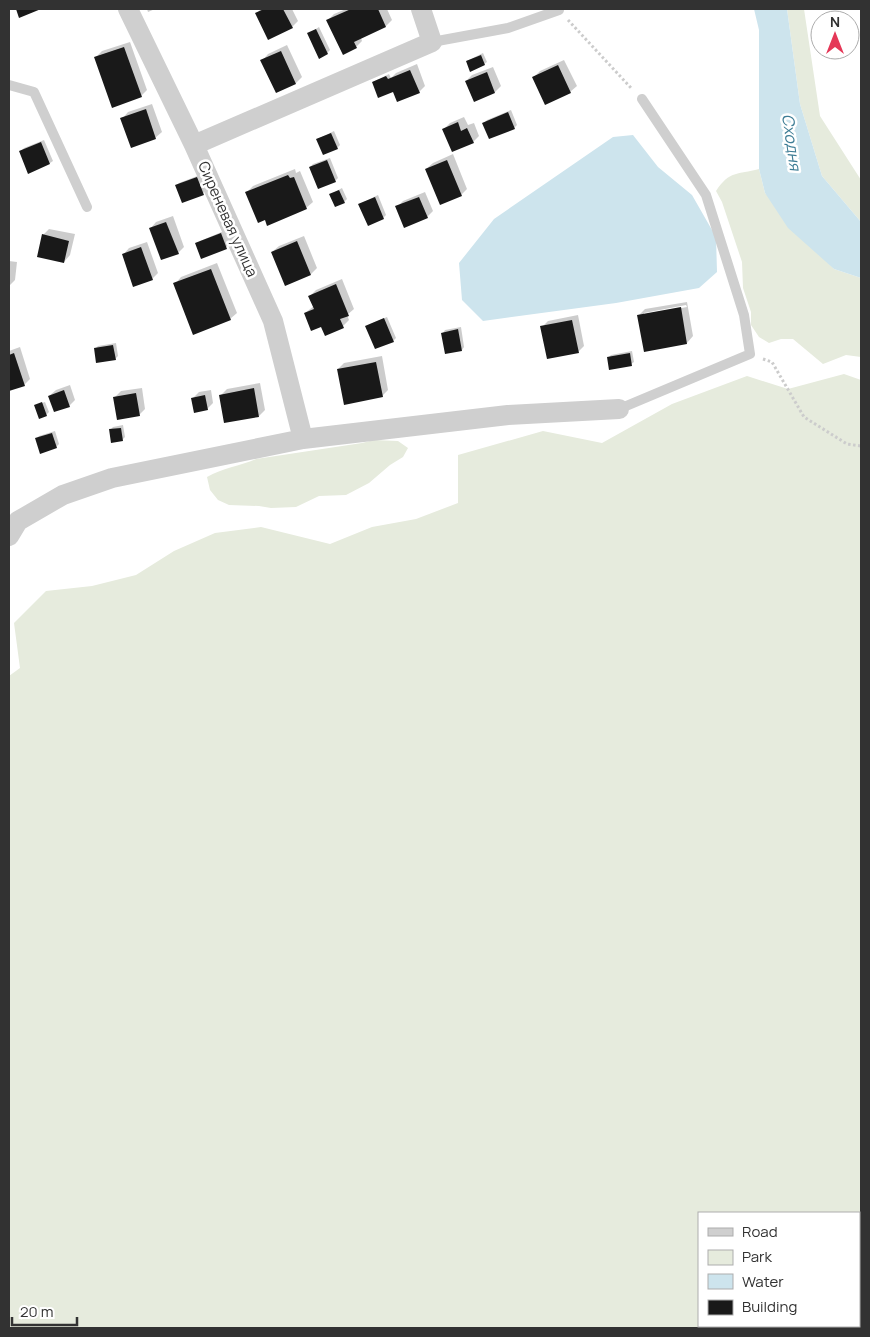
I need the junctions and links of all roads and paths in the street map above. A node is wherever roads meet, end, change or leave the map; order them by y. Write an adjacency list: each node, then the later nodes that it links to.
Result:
1 (128, 9): 7 (street, Сиреневая улица)
2 (421, 9): 4 (street)
3 (560, 10): 4 (lane); 6 (path)
4 (432, 42): 7 (street)
5 (9, 85): 8 (lane)
6 (642, 99): 9 (lane)
7 (194, 145): 11 (street, Сиреневая улица)
8 (87, 207)
9 (750, 354): 10 (lane); 12 (path)
10 (619, 410): 11 (street)
11 (302, 439): 13 (street)
12 (861, 446)
13 (9, 536)

